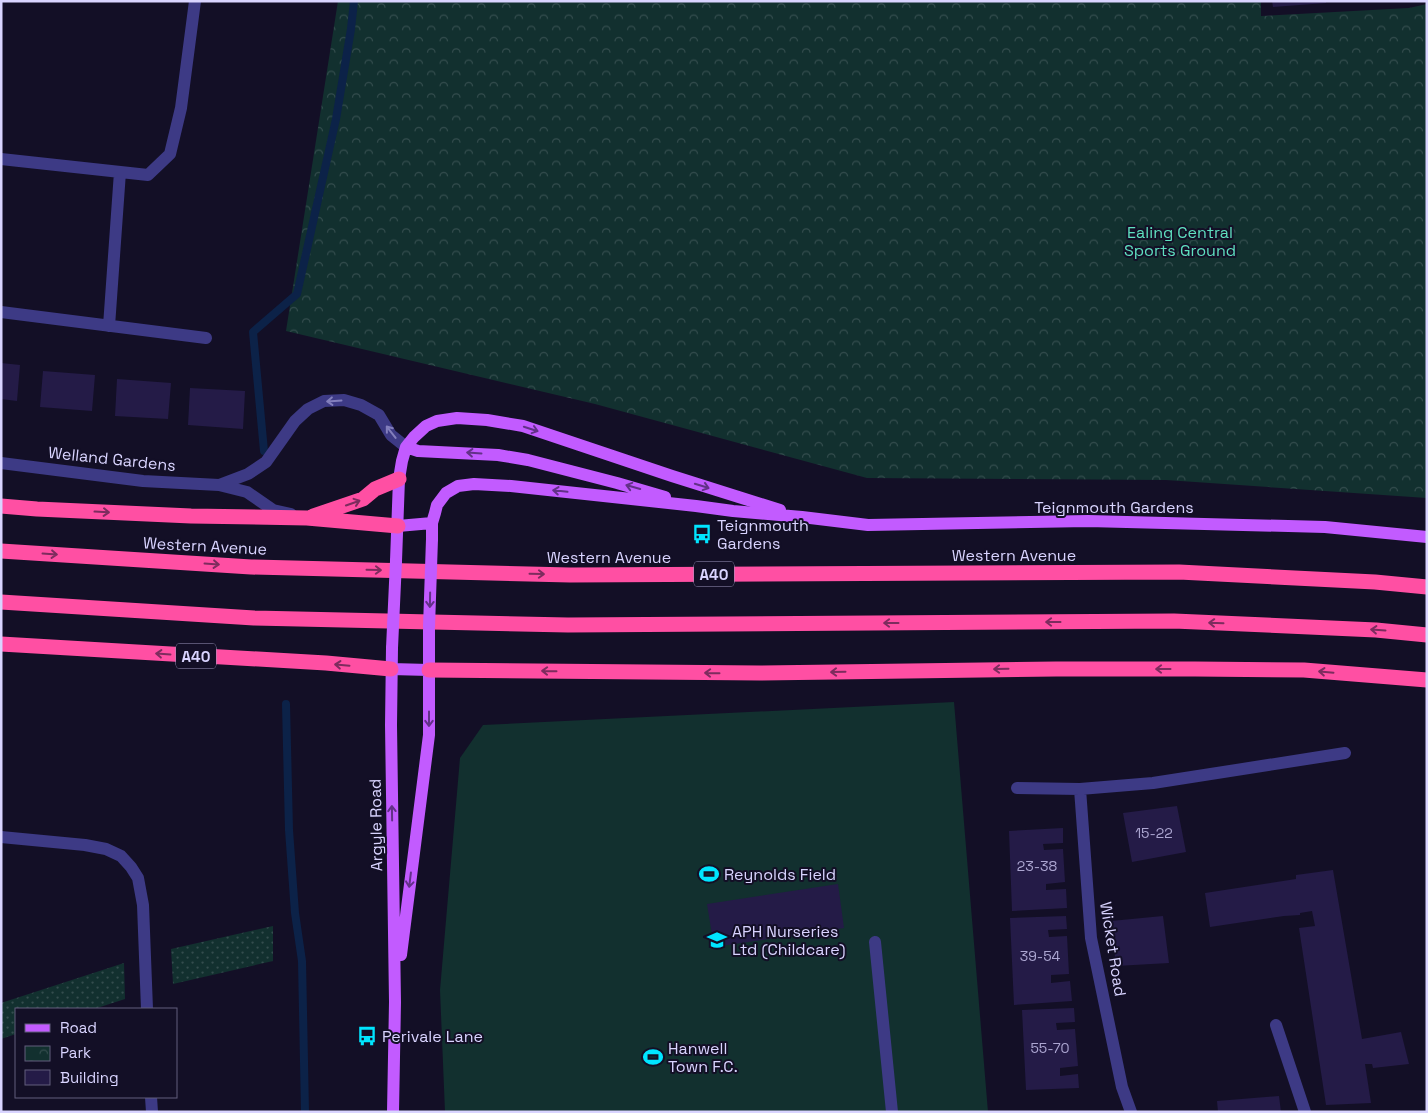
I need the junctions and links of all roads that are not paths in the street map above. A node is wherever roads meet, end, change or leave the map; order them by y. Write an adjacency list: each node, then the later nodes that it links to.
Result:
1 (195, 1): 3 (street)
2 (1, 159): 3 (street)
3 (120, 172): 5 (street)
4 (1, 312): 5 (street)
5 (109, 326): 6 (street)
6 (206, 338)
7 (406, 447): 9 (main road, Argyle Road); 10 (street, Welland Gardens, one-way to 10); 12 (main road, one-way to 7); 13 (main road, one-way to 13)
8 (1, 463): 10 (street, Welland Gardens)
9 (399, 480): 14 (highway, one-way to 9); 16 (main road, Argyle Road)
10 (219, 484): 14 (street, Welland Gardens)
11 (1, 506): 14 (highway, one-way to 14)
12 (696, 506): 13 (main road); 15 (main road, one-way to 15)
13 (802, 517): 17 (main road, Teignmouth Gardens)
14 (307, 518): 16 (highway)
15 (432, 523): 16 (main road); 24 (main road, Argyle Road, one-way to 24, bridge)
16 (398, 532): 23 (main road, Argyle Road, bridge)
17 (1427, 537)
18 (1, 551): 19 (highway, Western Avenue / A40, one-way to 19)
19 (1427, 587)
20 (1, 602): 21 (highway, one-way to 20)
21 (1427, 635)
22 (1, 644): 23 (highway, A40, one-way to 22)
23 (391, 669): 24 (main road); 31 (main road, Argyle Road, one-way to 23)
24 (429, 670): 25 (highway, one-way to 24); 31 (main road, Argyle Road, one-way to 31)
25 (1427, 680)
26 (1345, 753): 28 (street)
27 (1017, 788): 28 (street)
28 (1080, 789): 38 (street, Wicket Road)
29 (1, 837): 32 (street)
30 (874, 942): 37 (street)
31 (395, 1002): 36 (main road, Argyle Road)
32 (147, 1008)
33 (1276, 1025): 39 (street)
34 (151, 1098): 35 (street)
35 (152, 1112)
36 (393, 1112)
37 (892, 1112)
38 (1131, 1112)
39 (1305, 1112)

